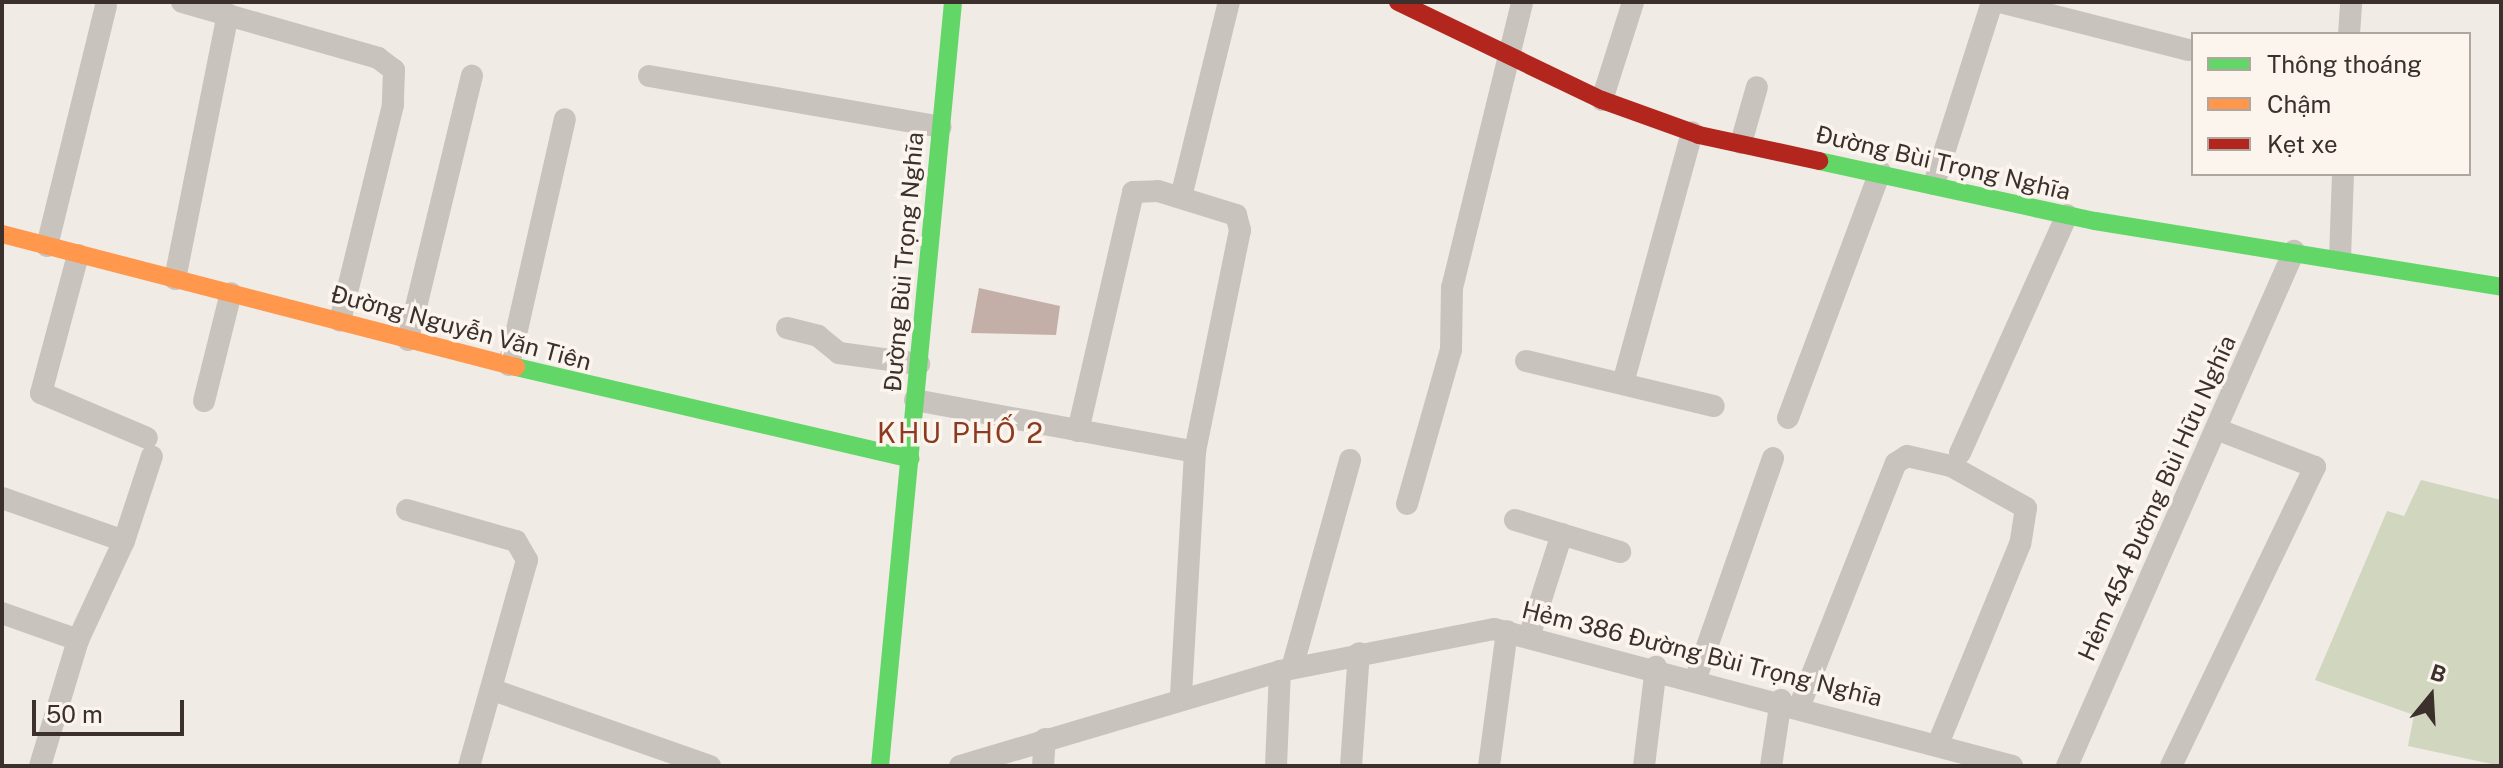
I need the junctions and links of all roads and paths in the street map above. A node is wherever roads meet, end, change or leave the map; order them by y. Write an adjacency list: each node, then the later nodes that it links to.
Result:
1 (182, 2): 11 (street)
2 (953, 2): 20 (street, Đường Bùi Trọng Nghĩa)
3 (1229, 2): 26 (street)
4 (1522, 2): 14 (street)
5 (1633, 2): 18 (street)
6 (1992, 2): 25 (street)
7 (2000, 2): 13 (street)
8 (2351, 2): 12 (street)
9 (1408, 4): 14 (street, Đường Bùi Trọng Nghĩa)
10 (106, 6): 29 (street)
11 (228, 14): 33 (street); 36 (street)
12 (2349, 32)
13 (2188, 50)
14 (1507, 54): 18 (street, Đường Bùi Trọng Nghĩa); 55 (street)
15 (472, 76): 38 (street)
16 (649, 76): 20 (street)
17 (1757, 87): 22 (street)
18 (1602, 100): 21 (street, Đường Bùi Trọng Nghĩa)
19 (565, 119): 41 (street)
20 (941, 127): 40 (street, Đường Bùi Trọng Nghĩa)
21 (1692, 132): 22 (street, Đường Bùi Trọng Nghĩa); 42 (street)
22 (1741, 143): 23 (street, Đường Bùi Trọng Nghĩa)
23 (1880, 172): 25 (street, Đường Bùi Trọng Nghĩa); 46 (street)
24 (2343, 176): 32 (street)
25 (1934, 184): 27 (street, Đường Bùi Trọng Nghĩa)
26 (1181, 197): 48 (street); 49 (street)
27 (2067, 215): 30 (street, Đường Bùi Trọng Nghĩa); 50 (street)
28 (2, 234): 29 (street, Đường Nguyễn Văn Tiên)
29 (47, 246): 31 (street, Đường Nguyễn Văn Tiên)
30 (2294, 251): 32 (street, Đường Bùi Trọng Nghĩa); 47 (street, Hẻm 454 Đường Bùi Hữu Nghĩa)
31 (78, 255): 33 (street, Đường Nguyễn Văn Tiên); 59 (street)
32 (2340, 259): 34 (street, Đường Bùi Trọng Nghĩa)
33 (175, 279): 35 (street, Đường Nguyễn Văn Tiên)
34 (2501, 287)
35 (231, 293): 36 (street, Đường Nguyễn Văn Tiên); 44 (street)
36 (340, 321): 38 (street, Đường Nguyễn Văn Tiên)
37 (787, 328): 40 (street)
38 (408, 340): 41 (street, Đường Nguyễn Văn Tiên)
39 (1526, 361): 42 (street)
40 (919, 364): 43 (street, Đường Bùi Trọng Nghĩa)
41 (509, 365): 52 (street, Đường Nguyễn Văn Tiên)
42 (1623, 383): 45 (street)
43 (915, 400): 48 (street); 52 (street, Đường Bùi Trọng Nghĩa)
44 (204, 401)
45 (1714, 406)
46 (1788, 418)
47 (2216, 429): 86 (street, Hẻm 454 Đường Bùi Hữu Nghĩa); 87 (street)
48 (1078, 431): 49 (street)
49 (1195, 452): 70 (street)
50 (1960, 453)
51 (1773, 458): 68 (street)
52 (910, 459): 77 (street, Đường Bùi Trọng Nghĩa)
53 (1350, 460): 67 (street)
54 (2, 498): 59 (street)
55 (1407, 504)
56 (407, 510): 69 (street)
57 (1515, 520): 58 (street)
58 (1562, 534): 60 (street); 63 (street)
59 (124, 541): 64 (street)
60 (1620, 552)
61 (2, 613): 64 (street)
62 (1507, 631): 63 (street, Hẻm 386 Đường Bùi Trọng Nghĩa); 65 (street, Hẻm 386 Đường Bùi Trọng Nghĩa); 82 (street)
63 (1530, 634): 66 (street, Hẻm 386 Đường Bùi Trọng Nghĩa)
64 (78, 640): 74 (street)
65 (1359, 653): 67 (street, Hẻm 386 Đường Bùi Trọng Nghĩa); 81 (street)
66 (1656, 667): 68 (street, Hẻm 386 Đường Bùi Trọng Nghĩa); 83 (street)
67 (1286, 670): 70 (street, Hẻm 386 Đường Bùi Trọng Nghĩa); 80 (street)
68 (1696, 678): 71 (street, Hẻm 386 Đường Bùi Trọng Nghĩa)
69 (493, 690): 75 (street); 76 (street)
70 (1181, 696): 72 (street, Hẻm 386 Đường Bùi Trọng Nghĩa)
71 (1791, 703): 73 (street, Hẻm 386 Đường Bùi Trọng Nghĩa); 73 (street); 84 (street)
72 (1045, 739): 78 (street, Hẻm 386 Đường Bùi Trọng Nghĩa); 79 (street)
73 (1938, 744): 85 (street, Hẻm 386 Đường Bùi Trọng Nghĩa)
74 (40, 766)
75 (469, 766)
76 (710, 766)
77 (880, 766)
78 (960, 766)
79 (1043, 766)
80 (1276, 766)
81 (1351, 766)
82 (1489, 766)
83 (1644, 766)
84 (1771, 766)
85 (2012, 766)
86 (2067, 766)
87 (2171, 766)

